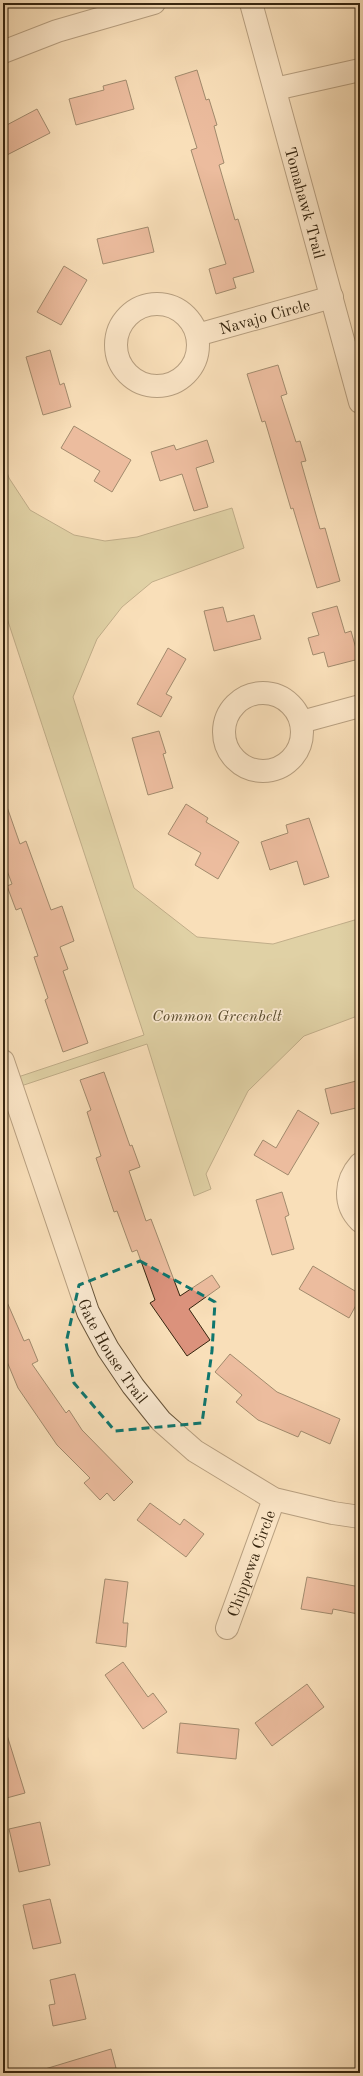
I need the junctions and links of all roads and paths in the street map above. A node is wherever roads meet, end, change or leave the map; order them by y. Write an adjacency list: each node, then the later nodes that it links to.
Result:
1 (154, 3): 3 (street)
2 (251, 3): 5 (street, Tomahawk Trail)
3 (3, 52)
4 (360, 70): 5 (street)
5 (275, 89): 6 (street, Tomahawk Trail)
6 (332, 297): 7 (street, Navajo Circle); 8 (street, Tomahawk Trail)
7 (197, 336)
8 (360, 402)
9 (360, 706): 10 (street)
10 (301, 722)
11 (3, 1061): 14 (street, Gate House Trail)
12 (360, 1164): 13 (street)
13 (360, 1221)
14 (274, 1499): 15 (street, Gate House Trail); 16 (street, Chippewa Circle)
15 (360, 1516)
16 (227, 1628)

